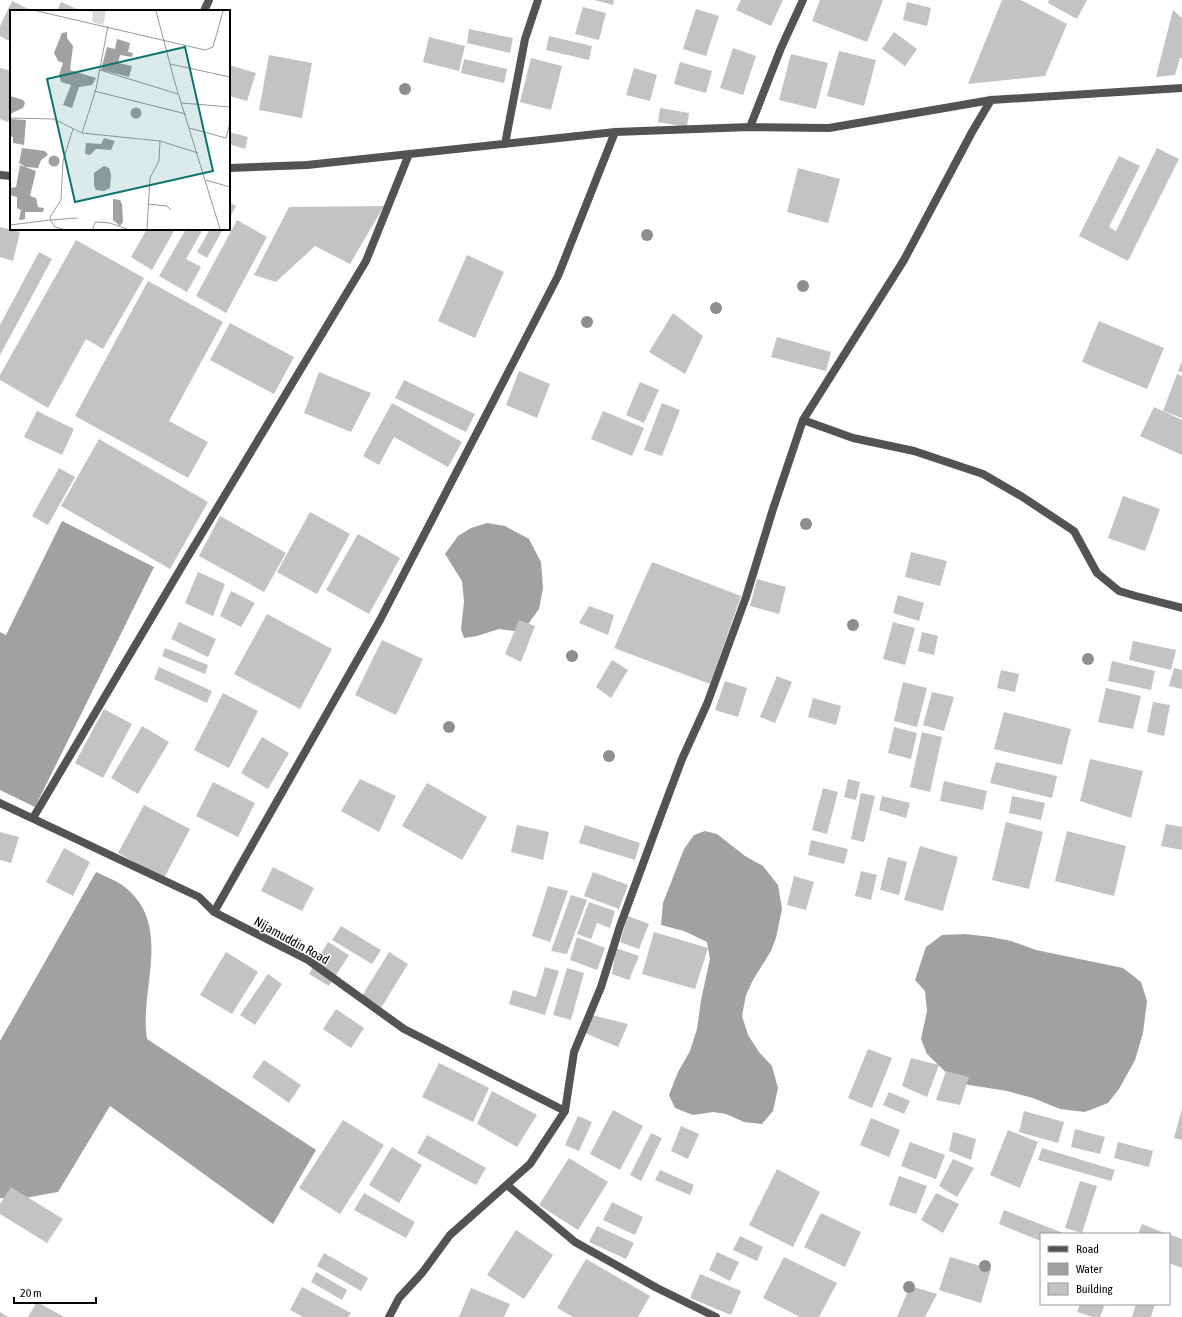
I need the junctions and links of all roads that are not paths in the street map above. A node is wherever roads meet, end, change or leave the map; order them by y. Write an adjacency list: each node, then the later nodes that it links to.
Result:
1 (209, 0): 4 (street)
2 (538, 0): 9 (street)
3 (803, 0): 7 (street)
4 (204, 10)
5 (1182, 88): 6 (street)
6 (991, 100): 7 (street); 14 (street)
7 (750, 127): 8 (street)
8 (615, 132): 9 (street); 18 (street)
9 (505, 144): 10 (street)
10 (409, 154): 11 (street); 17 (street)
11 (230, 168)
12 (0, 175): 13 (street)
13 (10, 176)
14 (803, 420): 15 (street); 19 (street)
15 (1182, 608)
16 (0, 803): 17 (street, Nijamuddin Road)
17 (33, 818): 18 (street, Nijamuddin Road)
18 (214, 912): 19 (street, Nijamuddin Road)
19 (565, 1111): 20 (street)
20 (507, 1185): 21 (street); 22 (street)
21 (389, 1317)
22 (716, 1317)

